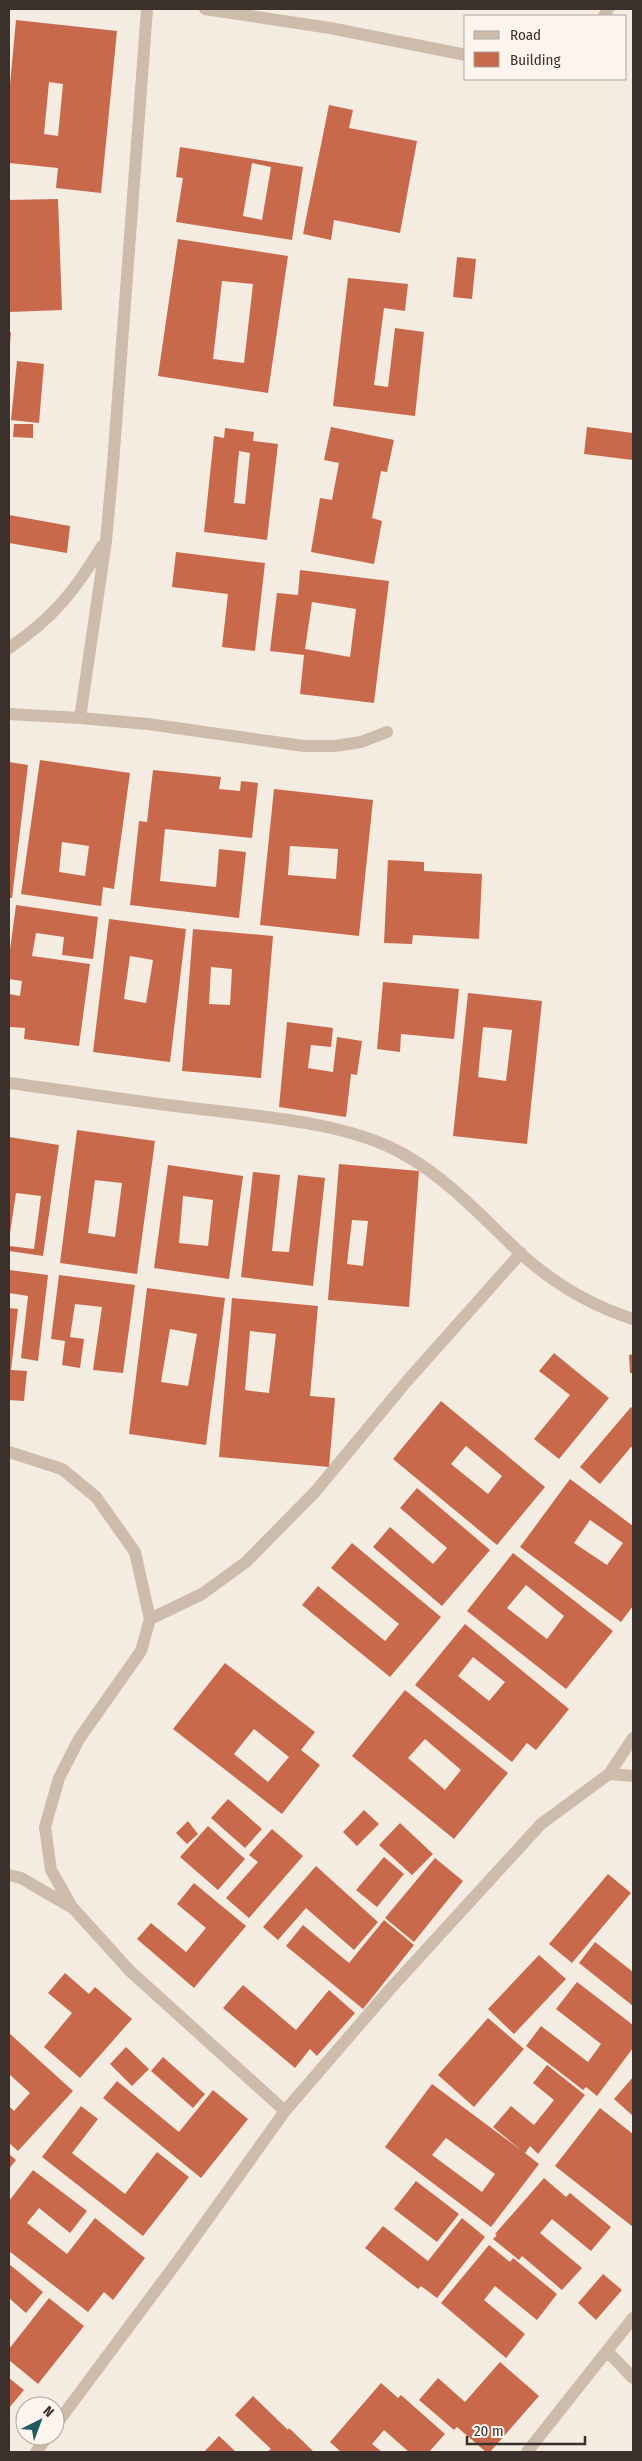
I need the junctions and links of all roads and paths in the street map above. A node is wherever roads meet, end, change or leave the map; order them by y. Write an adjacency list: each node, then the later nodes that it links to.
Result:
1 (147, 9): 4 (street)
2 (205, 9): 3 (street)
3 (464, 55)
4 (106, 541): 5 (street); 7 (street)
5 (9, 648)
6 (9, 714): 7 (street)
7 (80, 718): 8 (street)
8 (387, 732)
9 (9, 1083): 10 (street)
10 (521, 1253): 11 (street); 13 (street)
11 (633, 1319)
12 (9, 1452): 13 (street)
13 (150, 1620): 18 (street)
14 (633, 1738): 15 (street)
15 (609, 1774): 16 (street); 19 (street)
16 (633, 1776)
17 (9, 1874): 18 (street)
18 (72, 1907): 19 (street)
19 (284, 2111): 23 (street)
20 (633, 2318): 21 (street)
21 (607, 2350): 22 (street); 24 (street)
22 (633, 2378)
23 (65, 2413)
24 (527, 2452)

